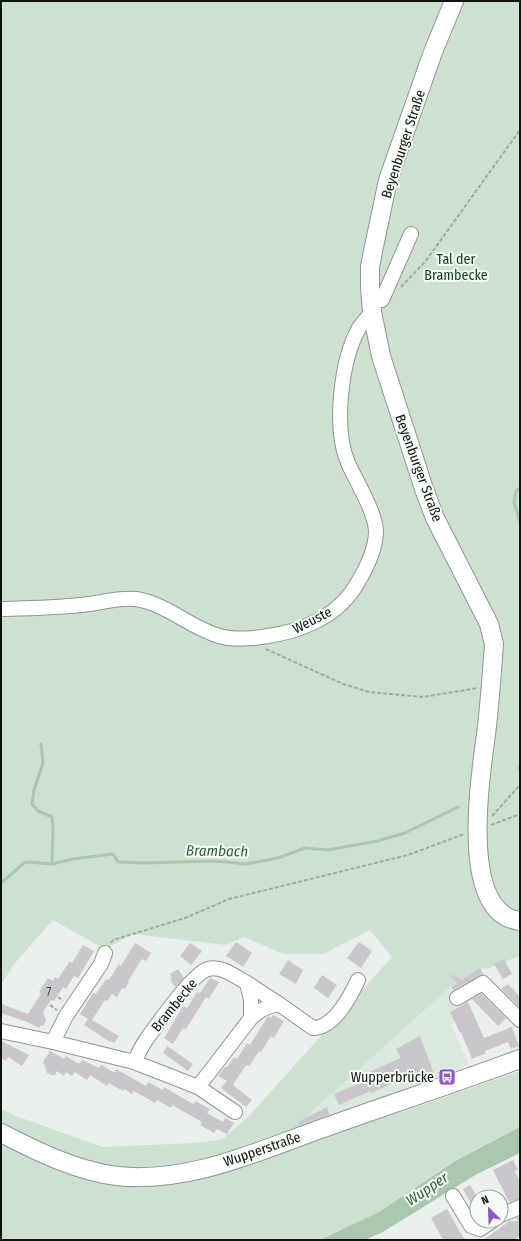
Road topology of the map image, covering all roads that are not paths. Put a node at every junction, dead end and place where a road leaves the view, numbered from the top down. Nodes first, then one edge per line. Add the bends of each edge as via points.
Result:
1 (454, 1) edge
2 (411, 234) dead end
3 (377, 306) junction
4 (1, 609) edge
5 (520, 921) edge
6 (105, 953) road end
7 (358, 980) dead end
8 (247, 983) junction
9 (457, 998) dead end
10 (279, 1004) junction
11 (251, 1018) junction
12 (520, 1020) edge
13 (1, 1031) edge
14 (53, 1042) junction
15 (520, 1059) edge
16 (134, 1062) junction
17 (198, 1087) junction
18 (235, 1112) dead end
19 (1, 1133) edge
20 (453, 1196) dead end
21 (520, 1207) edge
22 (509, 1212) edge
23 (469, 1223) edge

1 - 3 main road, Beyenburger Straße via 388,180 370,266
2 - 3 street, Weuste
3 - 4 street, Weuste via 359,328 348,356 341,388 340,422 343,449 375,525 375,537 370,558 358,581 336,609 315,622 291,631 270,636 232,639 207,631 156,604 135,599 58,607
3 - 5 main road, Beyenburger Straße via 381,356 426,496 489,624 494,644 480,772 477,831 482,877 487,894 499,912 510,919
6 - 14 street via 101,964 66,1016
7 - 10 street, Brambecke via 350,997 330,1022 319,1028 313,1028
8 - 10 street, Brambecke
8 - 11 street via 251,1000
8 - 16 street, Brambecke via 216,968 207,969 199,974 156,1026
9 - 12 street via 483,983
10 - 11 street via 260,1010
11 - 17 street
13 - 14 street
14 - 16 street
15 - 19 main road, Wupperstraße via 208,1168 188,1172 159,1176 115,1176 73,1165
16 - 17 street
17 - 18 street
20 - 23 street
21 - 22 street

